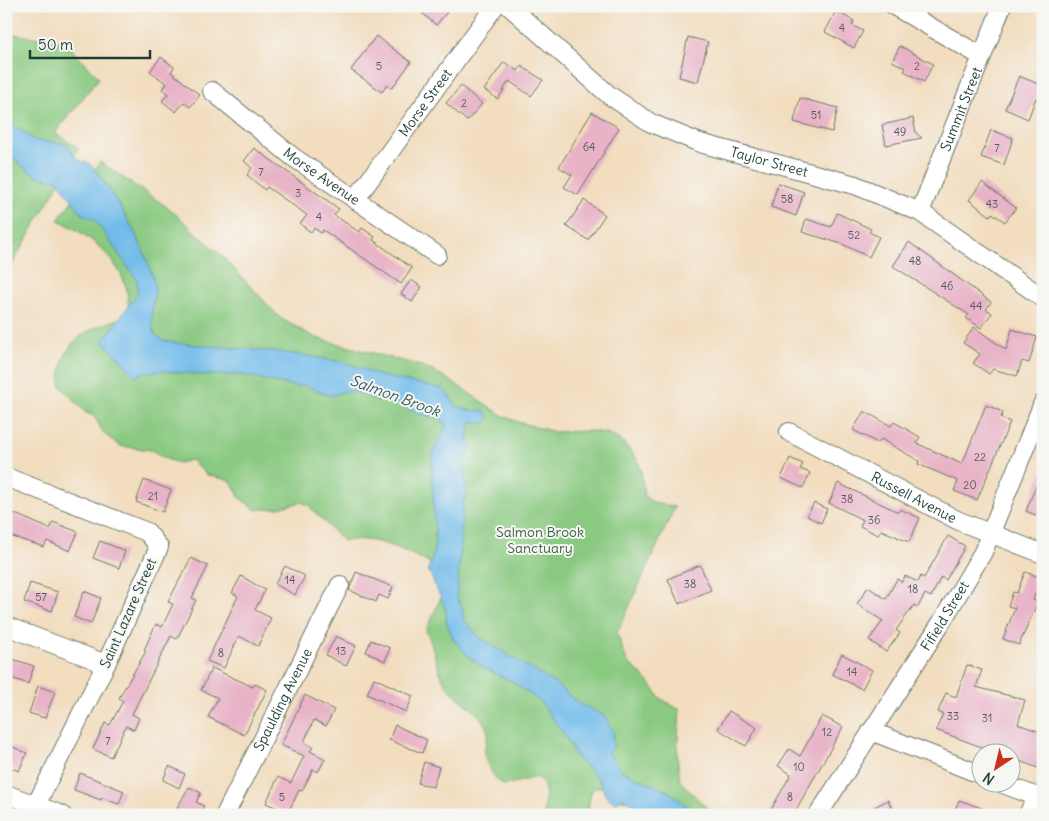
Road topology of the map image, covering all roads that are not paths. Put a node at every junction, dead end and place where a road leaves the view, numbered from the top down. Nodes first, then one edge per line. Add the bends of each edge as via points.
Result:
1 (495, 6) edge
2 (509, 6) edge
3 (894, 6) edge
4 (1002, 6) edge
5 (981, 56) junction
6 (212, 91) dead end
7 (355, 200) junction
8 (920, 212) junction
9 (437, 255) dead end
10 (1043, 298) edge
11 (1043, 403) edge
12 (790, 432) dead end
13 (6, 477) edge
14 (992, 534) junction
15 (1043, 554) edge
16 (340, 585) dead end
17 (6, 626) edge
18 (106, 664) junction
19 (871, 731) junction
20 (972, 771) edge
21 (1022, 791) edge
22 (6, 794) edge
23 (1039, 798) edge
24 (36, 805) junction
25 (62, 815) edge
26 (225, 815) edge
27 (818, 815) edge
28 (1028, 815) edge

1 - 7 street, Morse Street
2 - 8 street, Taylor Street via 609,95 651,122 700,143 854,186
3 - 5 street
4 - 5 street, Summit Street
5 - 8 street, Summit Street
6 - 7 street, Morse Avenue via 293,157
7 - 9 street, Morse Avenue
8 - 10 street, Taylor Street
11 - 14 street, Fifield Street
12 - 14 street, Russell Avenue via 959,521
13 - 18 street, Saint Lazare Street via 147,532 159,547
14 - 15 street, Russell Avenue
14 - 19 street, Fifield Street via 941,623
16 - 26 street, Spaulding Avenue
17 - 18 street
18 - 24 street, Saint Lazare Street
19 - 20 street
19 - 27 street, Fifield Street
21 - 23 street
22 - 24 street
23 - 28 street
24 - 25 street

